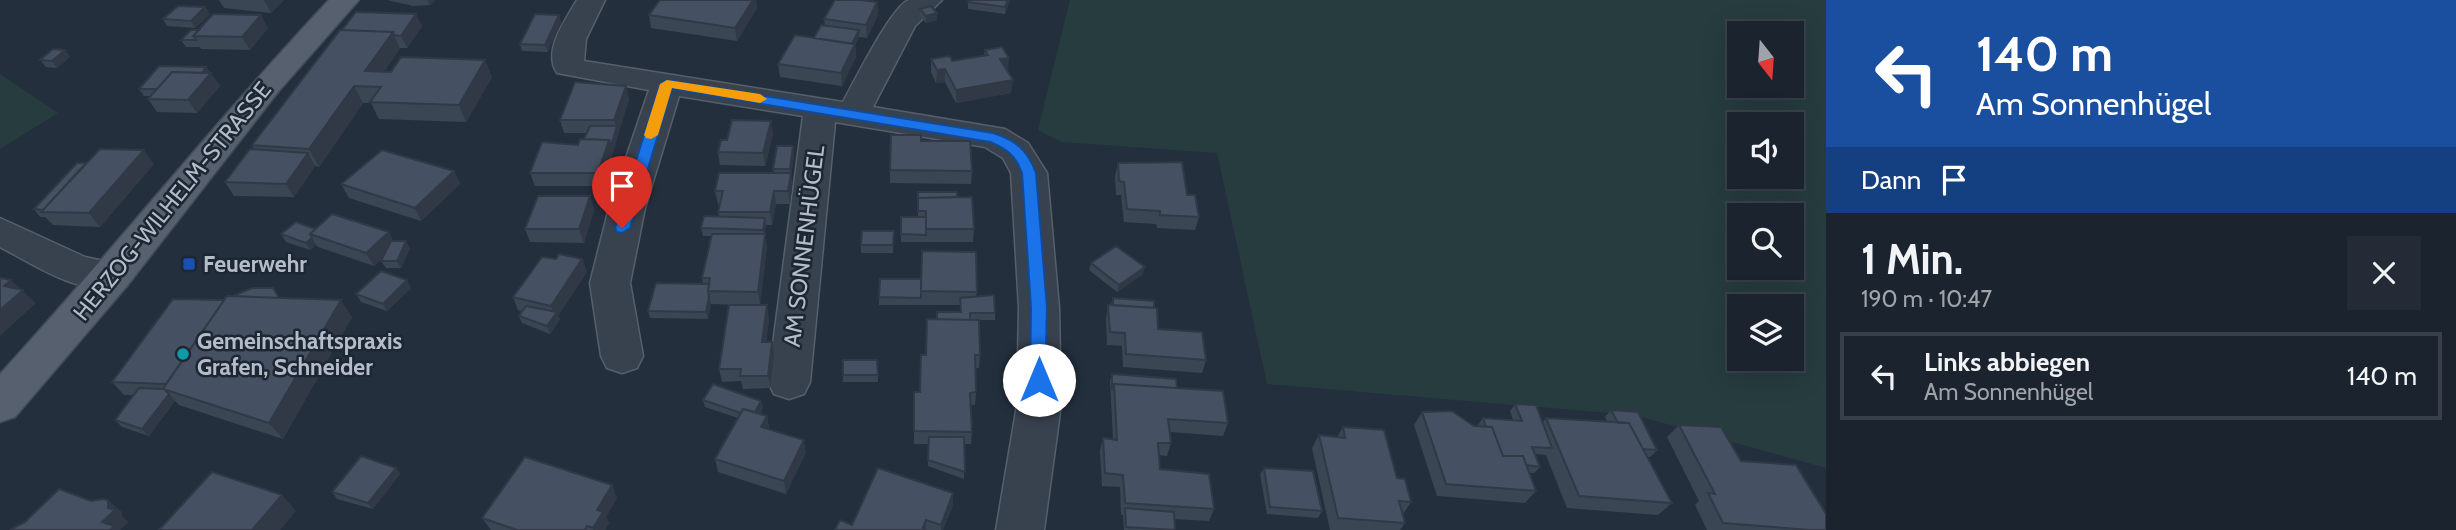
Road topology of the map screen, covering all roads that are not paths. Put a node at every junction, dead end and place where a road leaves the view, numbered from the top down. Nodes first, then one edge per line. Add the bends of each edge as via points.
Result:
1 (345, 0) edge
2 (591, 0) edge
3 (928, 0) edge
4 (667, 84) junction
5 (836, 112) junction
6 (0, 231) edge
7 (113, 276) junction
8 (622, 356) dead end
9 (789, 382) dead end
10 (0, 404) edge
11 (1020, 530) edge

1 - 7 main road, HERZOG-WILHELM-STRASSE via 267,85
2 - 4 street via 570,35 568,66 581,72
3 - 5 street, AM SONNENHÜGEL via 902,23
4 - 5 street
4 - 8 street via 627,208 610,283
5 - 9 street, AM SONNENHÜGEL
5 - 11 street via 993,138 1011,145 1024,159 1029,173 1039,308 1039,393
6 - 7 street via 77,270
7 - 10 main road, HERZOG-WILHELM-STRASSE

